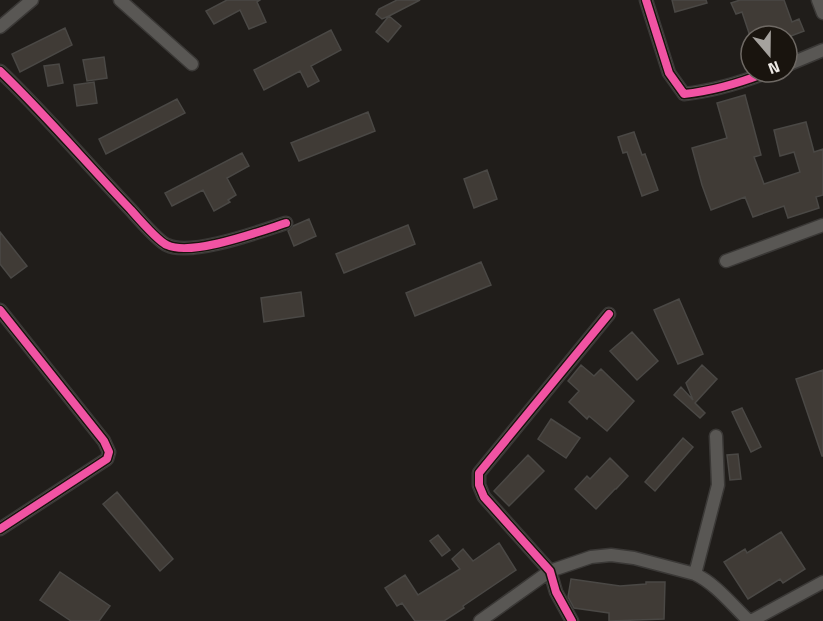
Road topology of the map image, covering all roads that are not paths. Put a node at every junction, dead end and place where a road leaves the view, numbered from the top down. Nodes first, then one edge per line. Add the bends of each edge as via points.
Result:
1 (32, 0) edge
2 (120, 0) edge
3 (646, 0) edge
4 (818, 0) edge
5 (823, 13) edge
6 (0, 27) edge
7 (823, 50) edge
8 (799, 59) edge
9 (192, 64) dead end
10 (0, 70) edge
11 (739, 84) edge
12 (286, 223) dead end
13 (823, 225) edge
14 (726, 261) dead end
15 (0, 310) edge
16 (609, 314) dead end
17 (716, 436) dead end
18 (0, 529) edge
19 (550, 571) junction
20 (695, 574) junction
21 (823, 582) edge
22 (480, 621) edge
23 (572, 621) edge
24 (750, 621) edge

1 - 6 street
2 - 9 street
3 - 11 street via 669,73 684,94
4 - 5 street
7 - 8 street
10 - 12 street via 166,245 180,248 224,243
13 - 14 street
15 - 18 street via 109,452 107,459
16 - 19 street via 479,472 483,497
17 - 20 street via 718,485
19 - 20 street via 591,557 611,555
19 - 22 street
19 - 23 street
20 - 24 street
21 - 24 street

